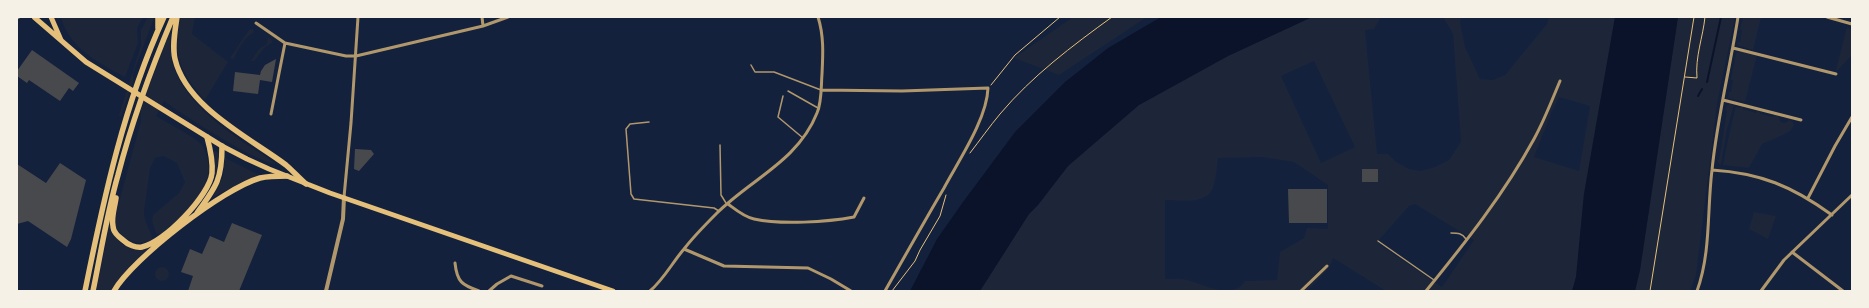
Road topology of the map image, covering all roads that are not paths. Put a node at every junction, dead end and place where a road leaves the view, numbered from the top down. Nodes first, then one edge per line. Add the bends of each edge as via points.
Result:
1 (34, 17) edge
2 (51, 17) edge
3 (158, 17) edge
4 (164, 17) edge
5 (173, 17) edge
6 (177, 17) edge
7 (358, 17) edge
8 (482, 17) edge
9 (508, 17) edge
10 (818, 17) edge
11 (1738, 17) edge
12 (1827, 17) edge
13 (256, 23) dead end
14 (1852, 24) edge
15 (483, 26) junction
16 (158, 30) junction
17 (61, 41) junction
18 (285, 43) junction
19 (1733, 48) junction
20 (356, 56) junction
21 (751, 65) dead end
22 (1836, 74) dead end
23 (1560, 81) dead end
24 (821, 90) junction
25 (788, 91) dead end
26 (783, 96) dead end
27 (1724, 100) junction
28 (818, 108) junction
29 (270, 114) dead end
30 (1852, 117) edge
31 (1801, 120) dead end
32 (650, 122) dead end
33 (207, 137) junction
34 (803, 138) junction
35 (720, 145) dead end
36 (222, 146) junction
37 (1712, 170) junction
38 (117, 176) junction
39 (287, 176) junction
40 (306, 184) junction
41 (1852, 195) edge
42 (344, 198) junction
43 (864, 198) dead end
44 (1808, 198) junction
45 (728, 204) junction
46 (719, 211) junction
47 (1832, 214) junction
48 (194, 216) junction
49 (1451, 233) dead end
50 (1378, 241) dead end
51 (1467, 241) junction
52 (684, 249) junction
53 (1792, 252) junction
54 (455, 263) dead end
55 (1327, 266) dead end
56 (1434, 281) junction
57 (542, 286) dead end
58 (85, 291) edge
59 (93, 291) edge
60 (114, 291) edge
61 (326, 291) edge
62 (479, 291) edge
63 (489, 291) edge
64 (613, 291) edge
65 (650, 291) edge
66 (851, 291) edge
67 (885, 291) edge
68 (1301, 291) edge
69 (1426, 291) edge
70 (1697, 291) edge
71 (1761, 291) edge
72 (1843, 291) edge

1 - 17 main road
2 - 17 main road
3 - 16 highway
4 - 16 highway
5 - 38 highway via 137,107
6 - 40 highway via 175,59 191,89 210,110 286,165
7 - 20 street
8 - 15 street
9 - 15 street
10 - 24 street via 823,33
11 - 19 street
12 - 14 street
13 - 18 street
15 - 20 street
16 - 58 highway via 137,82 119,141 103,201
17 - 33 main road via 86,62
18 - 20 street
18 - 29 street
19 - 22 street
19 - 27 street
20 - 42 street
21 - 24 lane via 755,72 774,72
23 - 51 street via 1524,156
24 - 28 street
24 - 67 street via 988,88 988,101 983,114 956,167
25 - 28 lane
26 - 34 lane via 778,117
27 - 31 street
27 - 37 street
28 - 34 street
30 - 44 street
32 - 46 lane via 630,124 626,129 631,194 634,199 714,208
33 - 36 main road
33 - 38 highway via 212,158 212,174 205,192 192,209 151,244 135,247 116,235 113,226
34 - 45 street via 773,170
35 - 45 lane via 721,195
36 - 39 main road via 269,170
36 - 48 highway via 218,182
37 - 44 street via 1751,174 1793,189
37 - 70 street via 1706,248 1702,277
38 - 59 highway
39 - 40 main road
39 - 48 highway via 260,178 244,184
40 - 42 main road
41 - 47 street
42 - 61 street via 343,219
42 - 64 main road
43 - 45 street via 854,217 838,220 787,222 754,219 744,216
44 - 47 street
45 - 46 street
46 - 52 street
47 - 53 street
48 - 60 highway via 131,269
49 - 51 lane via 1464,235
50 - 56 lane
51 - 56 street
52 - 65 street
52 - 66 street via 724,266 808,268
53 - 71 street
53 - 72 street
54 - 62 street via 460,282
55 - 68 street
56 - 69 street
57 - 63 street via 511,276

